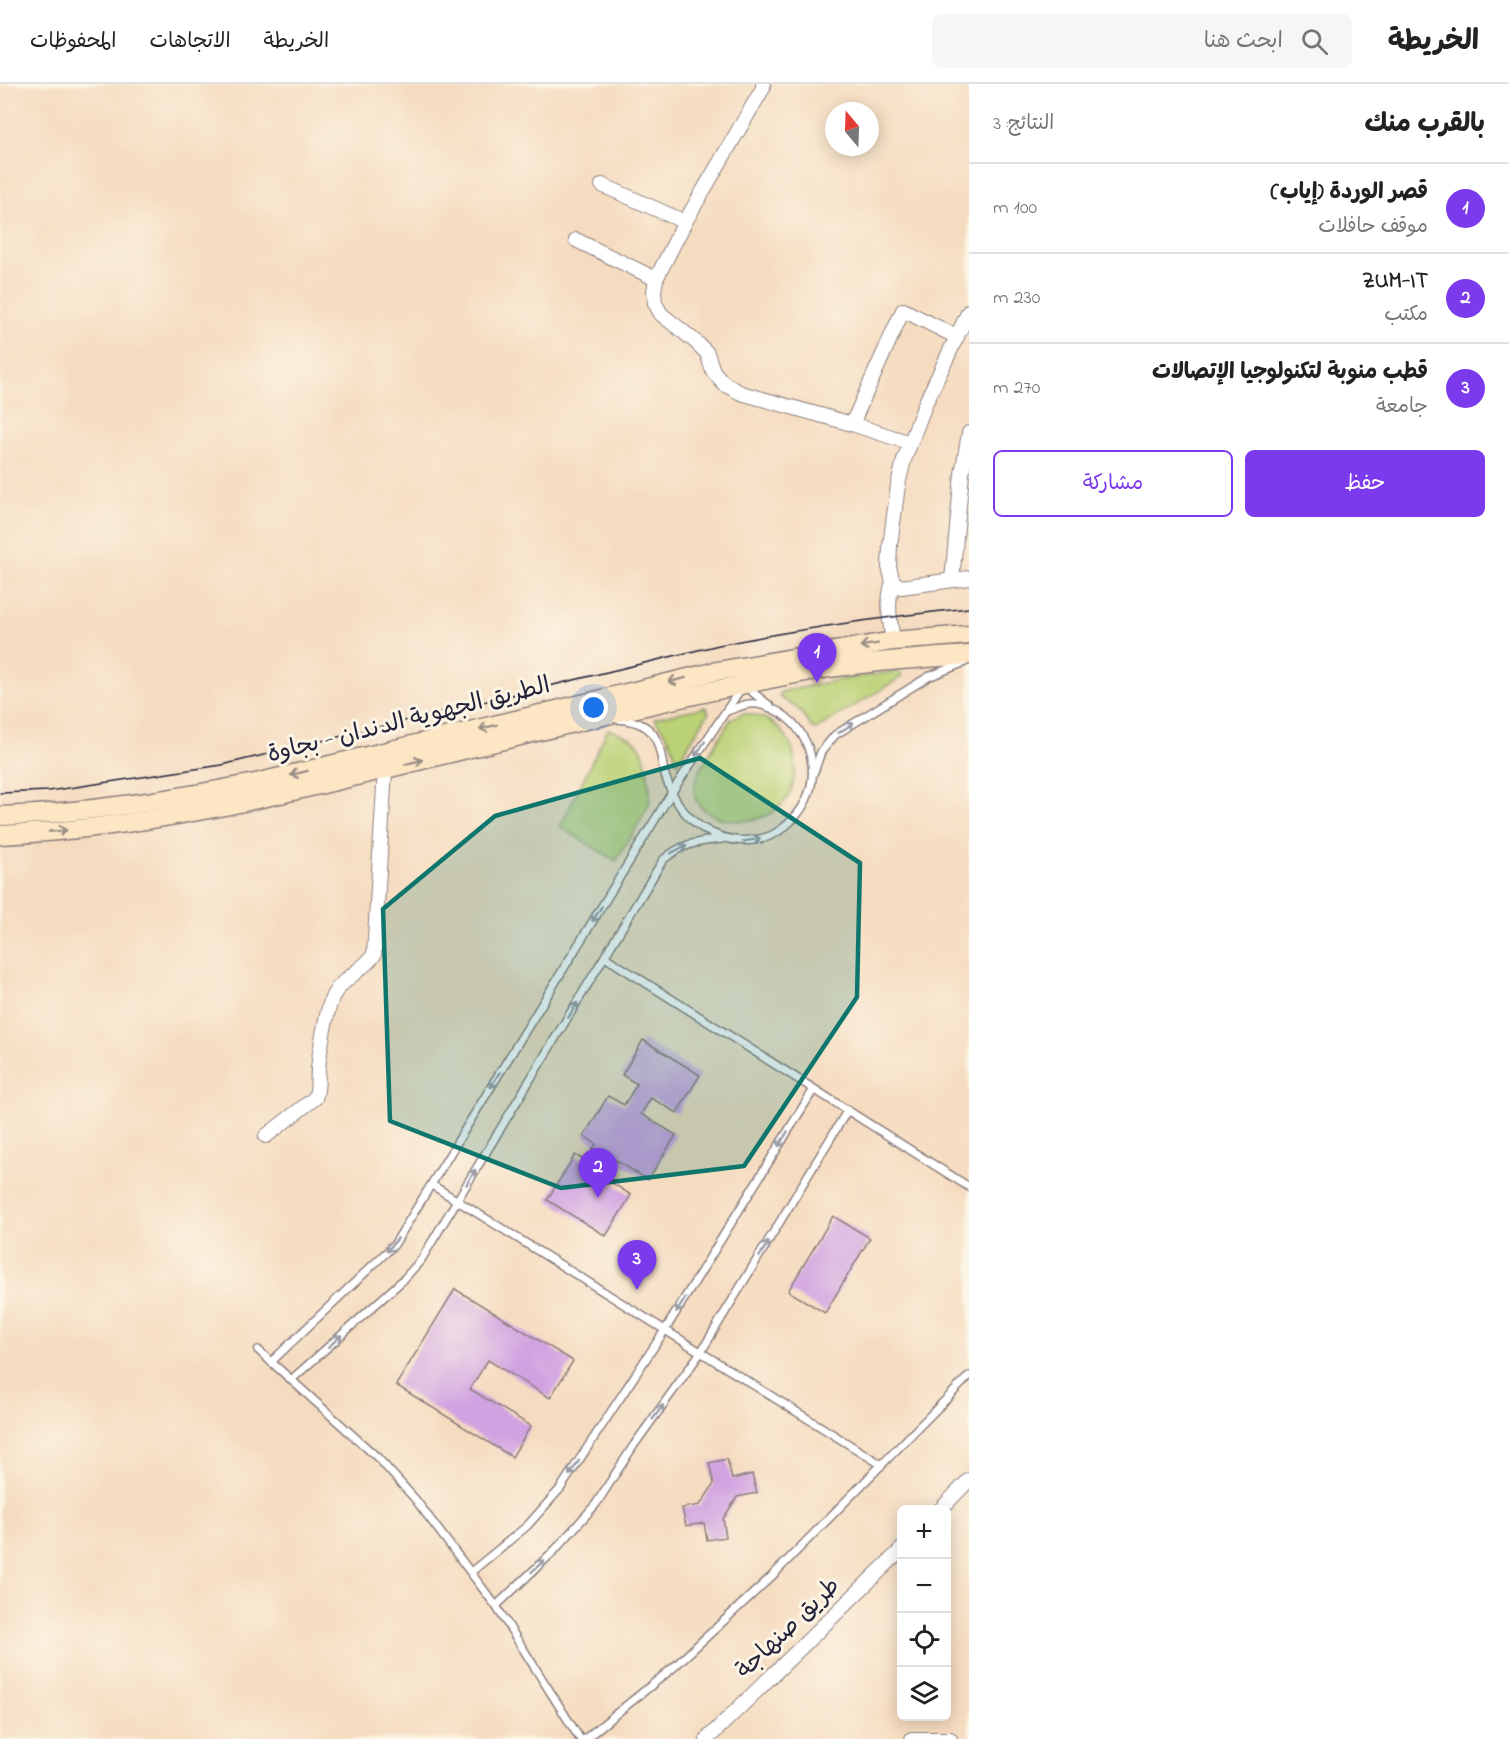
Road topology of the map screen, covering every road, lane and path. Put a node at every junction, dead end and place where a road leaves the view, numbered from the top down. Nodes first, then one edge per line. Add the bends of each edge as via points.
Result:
1 (763, 84) edge
2 (602, 185) dead end
3 (685, 222) junction
4 (576, 240) dead end
5 (656, 279) junction
6 (969, 311) edge
7 (957, 337) junction
8 (852, 424) junction
9 (969, 433) edge
10 (910, 443) junction
11 (969, 578) edge
12 (952, 580) junction
13 (893, 582) junction
14 (969, 635) edge
15 (893, 641) junction
16 (969, 655) edge
17 (779, 659) junction
18 (969, 660) edge
19 (894, 661) junction
20 (717, 671) junction
21 (743, 684) junction
22 (770, 706) junction
23 (726, 711) junction
24 (600, 716) junction
25 (385, 769) junction
26 (813, 774) junction
27 (672, 792) junction
28 (0, 816) edge
29 (0, 835) edge
30 (722, 839) junction
31 (605, 957) junction
32 (814, 1089) junction
33 (847, 1111) junction
34 (266, 1136) dead end
35 (432, 1185) junction
36 (969, 1187) edge
37 (457, 1201) junction
38 (665, 1330) junction
39 (258, 1350) dead end
40 (701, 1352) junction
41 (271, 1362) junction
42 (969, 1376) edge
43 (291, 1380) junction
44 (882, 1465) junction
45 (969, 1480) edge
46 (944, 1505) edge
47 (897, 1554) edge
48 (471, 1572) junction
49 (496, 1606) junction
50 (580, 1739) edge
51 (585, 1739) edge
52 (707, 1739) edge
53 (912, 1739) edge
54 (950, 1739) edge

1 - 3 street
2 - 3 street
3 - 5 street
4 - 5 street
5 - 8 street via 655,303 661,314 707,353 713,371 724,384 741,393
6 - 7 street
7 - 8 street via 903,310
7 - 10 street
8 - 10 street
9 - 12 street
10 - 13 street via 898,485 890,546
11 - 12 street
12 - 13 street via 901,587
13 - 15 street via 889,592
14 - 15 main road, الطريق الجهوية الدندان - بجاوة
15 -> 17 main road, الطريق الجهوية الدندان - بجاوة
15 - 19 main road
16 - 19 main road, الطريق الجهوية الدندان - بجاوة
17 - 20 main road, الطريق الجهوية الدندان - بجاوة
17 - 21 lane via 756,671
26 -> 18 lane via 821,752 835,735 928,677
19 - 21 main road, الطريق الجهوية الدندان - بجاوة
20 - 21 lane via 733,675
20 -> 28 main road, الطريق الجهوية الدندان - بجاوة via 249,785 183,798
21 - 22 lane
21 - 23 lane
21 - 24 main road, الطريق الجهوية الدندان - بجاوة
22 - 23 lane via 749,704
22 - 26 lane via 802,733 811,753
23 -> 27 lane
25 -> 24 main road, الطريق الجهوية الدندان - بجاوة
24 - 27 lane via 646,726 659,745
29 -> 25 main road, الطريق الجهوية الدندان - بجاوة via 105,827 186,815
25 - 34 street via 374,956 338,988 330,1001 315,1098
30 -> 26 lane via 743,842 783,829 799,814 809,795
27 - 30 lane via 687,815 703,830
27 -> 35 lane
31 -> 30 lane via 663,860 692,843
31 - 32 lane
37 -> 31 lane
32 - 33 lane
32 -> 38 lane
33 - 36 lane
40 -> 33 lane
35 - 37 lane
35 -> 41 lane via 393,1245
37 - 38 lane
43 -> 37 lane via 403,1280 421,1260
38 - 40 lane
38 -> 48 lane via 560,1489 527,1526
39 - 41 lane
40 - 44 lane
49 -> 40 lane via 596,1504
41 - 43 lane
42 - 44 lane
43 - 48 lane via 378,1458
44 - 51 lane via 674,1667
45 - 46 street
47 - 52 street, طريق صنهاجة
48 - 49 lane
49 - 50 lane
53 - 54 street

